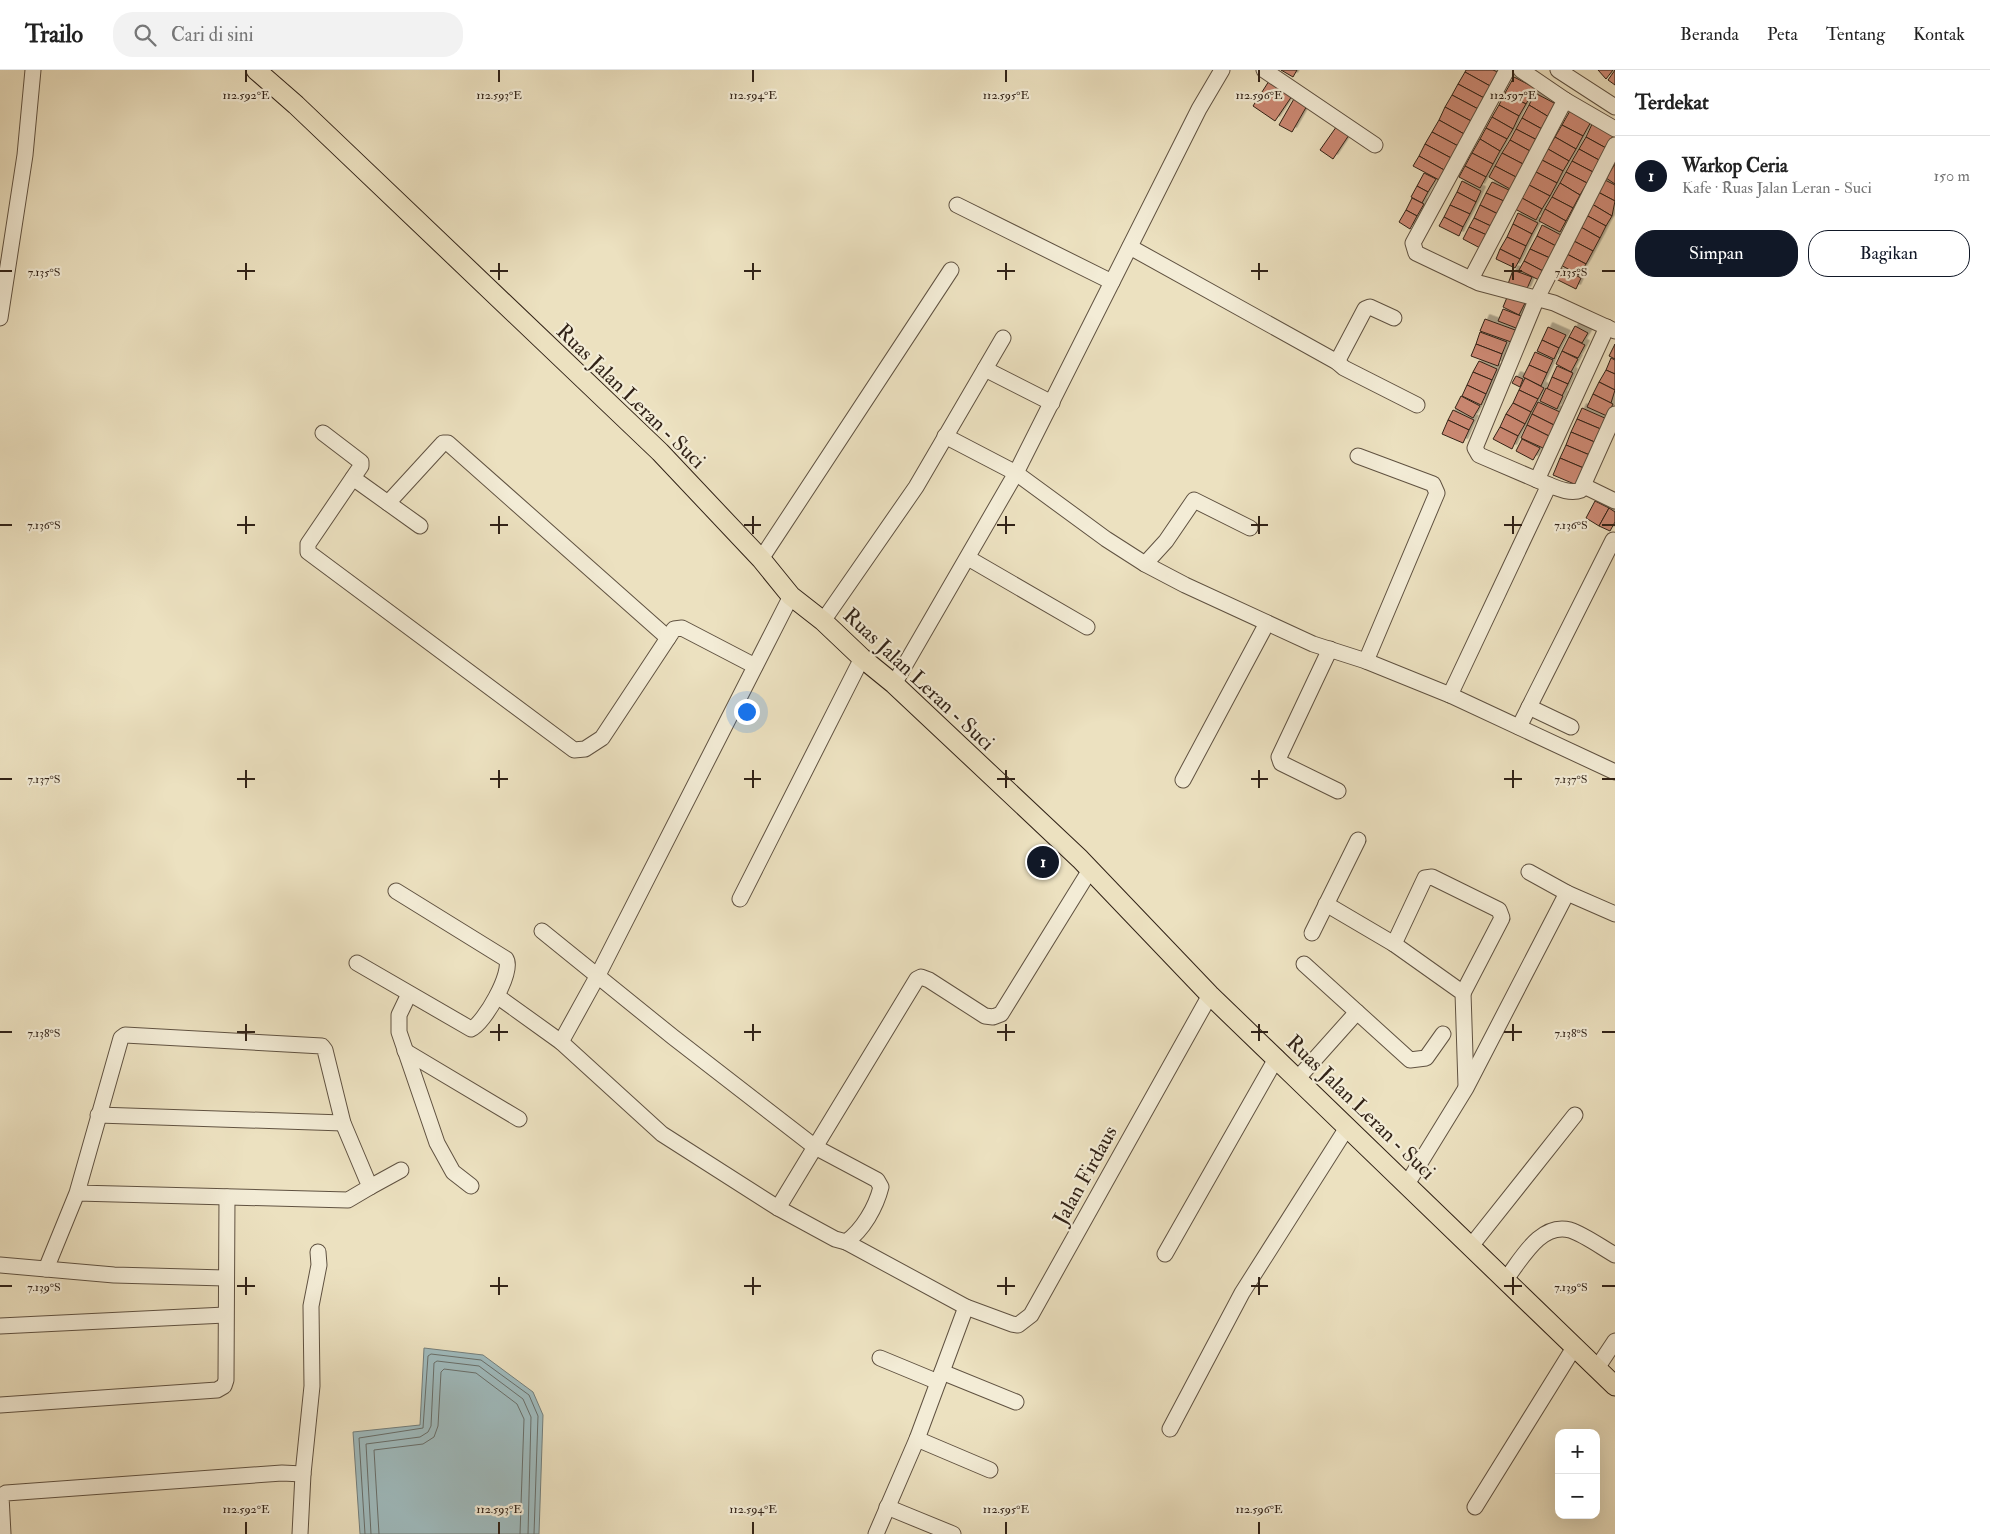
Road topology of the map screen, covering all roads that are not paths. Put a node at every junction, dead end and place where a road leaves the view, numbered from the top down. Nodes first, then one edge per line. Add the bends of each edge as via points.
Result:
1 (33, 70) edge
2 (256, 70) edge
3 (1222, 70) edge
4 (1264, 70) edge
5 (1507, 70) edge
6 (1521, 70) edge
7 (1558, 70) edge
8 (1565, 100) junction
9 (1615, 107) edge
10 (1615, 129) edge
11 (1376, 144) dead end
12 (1615, 145) edge
13 (957, 206) dead end
14 (1130, 247) junction
15 (950, 270) dead end
16 (1471, 279) junction
17 (1112, 282) junction
18 (1537, 298) junction
19 (0, 318) edge
20 (1394, 318) dead end
21 (1611, 329) edge
22 (1003, 338) dead end
23 (1337, 362) junction
24 (985, 369) junction
25 (1052, 403) junction
26 (1417, 405) dead end
27 (1614, 418) edge
28 (323, 433) dead end
29 (945, 436) junction
30 (1358, 456) dead end
31 (1016, 473) junction
32 (353, 478) junction
33 (1543, 482) junction
34 (1584, 486) junction
35 (1615, 501) edge
36 (388, 503) junction
37 (420, 526) dead end
38 (1250, 528) dead end
39 (1613, 540) dead end
40 (968, 558) junction
41 (761, 559) junction
42 (1145, 564) junction
43 (791, 596) junction
44 (823, 621) junction
45 (1267, 623) junction
46 (1087, 627) dead end
47 (668, 638) junction
48 (1330, 649) junction
49 (862, 658) junction
50 (1366, 661) junction
51 (755, 666) junction
52 (894, 684) junction
53 (1450, 695) junction
54 (1529, 707) junction
55 (1519, 727) junction
56 (1571, 727) dead end
57 (1615, 771) edge
58 (1183, 780) dead end
59 (1338, 791) dead end
60 (1358, 840) dead end
61 (1090, 870) junction
62 (1529, 872) dead end
63 (396, 891) dead end
64 (1567, 893) junction
65 (740, 899) dead end
66 (1326, 904) junction
67 (1615, 914) edge
68 (542, 931) dead end
69 (1312, 932) dead end
70 (1394, 944) junction
71 (357, 963) dead end
72 (1304, 964) dead end
73 (598, 975) junction
74 (1463, 993) junction
75 (409, 994) junction
76 (1210, 995) junction
77 (497, 996) junction
78 (1357, 1012) junction
79 (1443, 1034) dead end
80 (1465, 1039) junction
81 (561, 1042) junction
82 (1486, 1050) junction
83 (405, 1051) junction
84 (1277, 1057) junction
85 (1298, 1078) junction
86 (1466, 1088) junction
87 (98, 1115) junction
88 (1575, 1115) dead end
89 (519, 1119) dead end
90 (343, 1122) junction
91 (1348, 1126) junction
92 (815, 1147) junction
93 (401, 1170) dead end
94 (1407, 1184) junction
95 (471, 1186) dead end
96 (370, 1187) junction
97 (77, 1193) junction
98 (227, 1197) junction
99 (778, 1208) junction
100 (846, 1242) junction
101 (1471, 1246) junction
102 (318, 1252) dead end
103 (1165, 1254) dead end
104 (1615, 1255) edge
105 (0, 1265) edge
106 (46, 1269) junction
107 (224, 1278) junction
108 (1506, 1279) junction
109 (966, 1308) junction
110 (225, 1315) junction
111 (0, 1326) edge
112 (1615, 1340) edge
113 (1575, 1346) junction
114 (880, 1358) dead end
115 (1597, 1368) junction
116 (940, 1377) junction
117 (1615, 1386) edge
118 (1016, 1402) dead end
119 (0, 1405) edge
120 (1170, 1429) dead end
121 (917, 1439) junction
122 (990, 1470) dead end
123 (303, 1474) junction
124 (887, 1507) junction
125 (1475, 1507) dead end
126 (3, 1534) edge
127 (300, 1534) edge
128 (876, 1534) edge
129 (953, 1534) edge

1 - 19 street via 25,156
2 - 41 main road, Ruas Jalan Leran - Suci via 660,452
3 - 14 street
4 - 11 street
5 - 16 street via 1414,244 1416,253
6 - 8 street
7 - 9 street
8 - 10 street
8 - 16 street
12 - 18 street
13 - 17 street
14 - 17 street
14 - 23 street
15 - 41 street
16 - 18 street
17 - 25 street
18 - 21 street
18 - 33 street via 1475,450 1479,455
20 - 23 street via 1370,307 1365,309
21 - 33 street
22 - 24 street
23 - 26 street
24 - 25 street
24 - 29 street
25 - 31 street
27 - 34 street
28 - 32 street via 361,462 360,470
29 - 31 street
29 - 44 street via 916,487
30 - 50 street via 1433,484 1437,493
31 - 40 street
31 - 42 street
32 - 36 street
32 - 47 street via 308,544 308,552 574,750 585,749 602,738
33 - 34 street via 1577,492
33 - 53 street
34 - 35 street
36 - 37 street
36 - 47 street via 443,443 448,443
38 - 42 street via 1194,500 1166,541
39 - 54 street
40 - 46 street
40 - 52 street
41 - 43 main road, Ruas Jalan Leran - Suci
42 - 45 street
43 - 44 main road, Ruas Jalan Leran - Suci
43 - 51 street
44 - 49 main road, Ruas Jalan Leran - Suci
45 - 48 street
45 - 58 street
47 - 51 street via 674,629 682,628
48 - 50 street
48 - 59 street via 1279,758 1281,762
49 - 52 main road, Ruas Jalan Leran - Suci
49 - 65 street
50 - 53 street
51 - 73 street
52 - 61 main road, Ruas Jalan Leran - Suci
53 - 55 street
54 - 55 street
54 - 56 street
55 - 57 street
60 - 66 street
61 - 76 main road, Ruas Jalan Leran - Suci
61 - 92 street via 1001,1014 985,1016 929,980 917,979
62 - 64 street
63 - 77 street via 506,959 508,966
64 - 67 street
64 - 82 street
66 - 69 street
66 - 70 street
68 - 73 street
70 - 74 street
70 - 74 street via 1425,878 1432,878 1499,910 1502,918
71 - 75 street
72 - 78 street
73 - 81 street
73 - 92 street
74 - 80 street
75 - 77 street via 471,1029 477,1027
75 - 83 street via 399,1016 399,1032
76 - 84 main road, Ruas Jalan Leran - Suci
76 - 109 street, Jalan Firdaus via 1031,1315 1018,1325
77 - 81 street
78 - 79 street via 1410,1060 1426,1058
78 - 85 street
80 - 82 street
80 - 86 street
81 - 99 street via 662,1134
82 - 86 street
83 - 89 street
83 - 95 street via 437,1143 453,1172
84 - 85 main road, Ruas Jalan Leran - Suci
84 - 103 street
85 - 91 main road, Ruas Jalan Leran - Suci
86 - 94 street
87 - 90 street
87 - 90 street via 121,1038 130,1034 322,1046
87 - 97 street
88 - 101 street
90 - 96 street
91 - 94 main road, Ruas Jalan Leran - Suci
91 - 120 street via 1242,1293
92 - 99 street
92 - 100 street via 877,1180 881,1187 856,1235
93 - 96 street
94 - 101 main road, Ruas Jalan Leran - Suci
96 - 98 street via 348,1200
97 - 98 street
97 - 106 street
98 - 107 street
99 - 100 street
100 - 109 street
101 - 108 main road, Ruas Jalan Leran - Suci
102 - 123 street via 312,1306 312,1386
104 - 108 street via 1571,1230 1554,1230 1538,1238
105 - 106 street
106 - 107 street via 114,1275
107 - 110 street
108 - 113 main road, Ruas Jalan Leran - Suci
109 - 116 street
110 - 111 street
110 - 119 street via 226,1380 218,1390
112 - 115 street
113 - 115 main road, Ruas Jalan Leran - Suci
113 - 125 street
114 - 116 street
115 - 117 main road, Ruas Jalan Leran - Suci
116 - 118 street
116 - 121 street
121 - 122 street
121 - 124 street
123 - 126 street via 6,1493 0,1496
123 - 127 street
124 - 128 street
124 - 129 street

